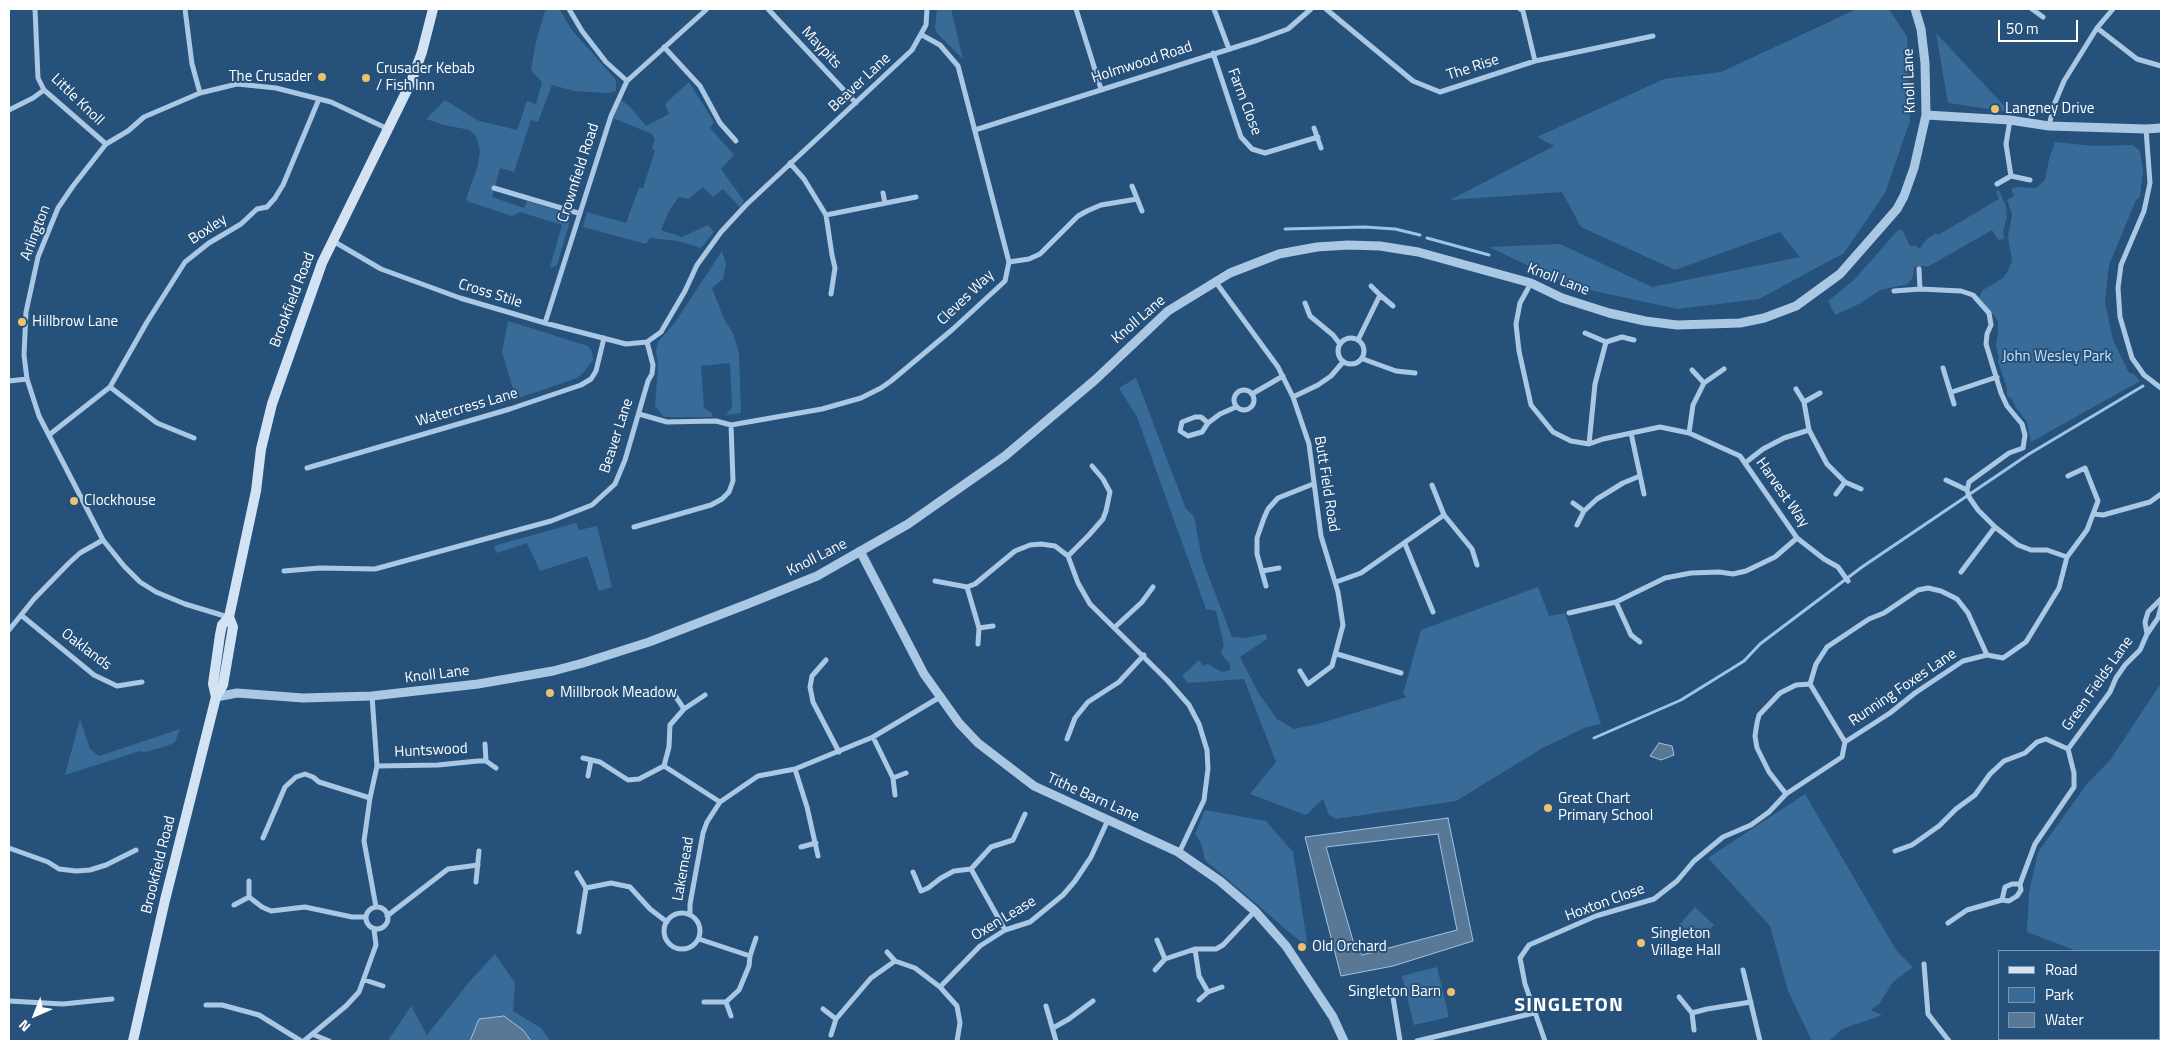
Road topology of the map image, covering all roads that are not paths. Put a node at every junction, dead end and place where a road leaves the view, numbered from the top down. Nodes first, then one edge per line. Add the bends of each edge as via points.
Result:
1 (35, 9) edge
2 (185, 9) edge
3 (433, 9) edge
4 (569, 9) edge
5 (707, 9) edge
6 (768, 9) edge
7 (927, 9) edge
8 (1076, 9) edge
9 (1214, 9) edge
10 (1311, 9) edge
11 (1326, 9) edge
12 (1520, 9) edge
13 (1915, 9) edge
14 (2032, 9) edge
15 (2113, 9) edge
16 (2043, 17) dead end
17 (2098, 28) junction
18 (922, 35) junction
19 (1653, 36) dead end
20 (664, 47) junction
21 (1228, 49) junction
22 (1213, 53) junction
23 (1535, 60) junction
24 (2161, 66) edge
25 (627, 81) junction
26 (44, 90) junction
27 (1101, 90) junction
28 (200, 93) junction
29 (319, 99) junction
30 (856, 103) junction
31 (9, 110) edge
32 (1926, 114) junction
33 (2010, 120) junction
34 (2049, 126) junction
35 (1314, 128) dead end
36 (2161, 128) edge
37 (389, 129) junction
38 (2146, 129) junction
39 (975, 130) junction
40 (1318, 136) junction
41 (736, 141) dead end
42 (106, 144) junction
43 (1321, 148) dead end
44 (790, 163) junction
45 (2011, 176) junction
46 (2030, 180) dead end
47 (1997, 184) dead end
48 (1132, 186) dead end
49 (494, 188) dead end
50 (883, 193) dead end
51 (916, 197) dead end
52 (1137, 198) junction
53 (885, 203) junction
54 (1142, 211) dead end
55 (578, 213) junction
56 (826, 215) junction
57 (333, 242) junction
58 (1009, 262) junction
59 (1919, 269) dead end
60 (1214, 281) junction
61 (1532, 283) junction
62 (1371, 286) dead end
63 (1920, 289) junction
64 (1894, 292) dead end
65 (831, 294) dead end
66 (1380, 295) junction
67 (1305, 303) dead end
68 (1394, 306) dead end
69 (545, 323) junction
70 (1585, 333) dead end
71 (604, 338) junction
72 (1358, 340) junction
73 (1634, 340) dead end
74 (647, 342) junction
75 (1606, 342) junction
76 (1340, 344) junction
77 (1363, 358) junction
78 (1343, 362) junction
79 (1943, 368) dead end
80 (1724, 369) dead end
81 (1692, 370) dead end
82 (1415, 373) dead end
83 (1282, 376) junction
84 (1997, 377) junction
85 (27, 379) junction
86 (9, 381) edge
87 (1704, 383) junction
88 (110, 387) junction
89 (2161, 388) edge
90 (1796, 389) dead end
91 (1952, 392) junction
92 (1820, 393) dead end
93 (1252, 394) junction
94 (1293, 397) junction
95 (1804, 402) junction
96 (1954, 404) dead end
97 (1236, 406) junction
98 (639, 414) junction
99 (1208, 423) junction
100 (731, 425) junction
101 (1809, 430) junction
102 (1631, 433) junction
103 (1689, 433) junction
104 (49, 435) junction
105 (194, 438) dead end
106 (1589, 444) junction
107 (1745, 462) junction
108 (1092, 466) dead end
109 (307, 468) dead end
110 (1640, 476) junction
111 (2068, 476) dead end
112 (1946, 480) dead end
113 (1846, 482) junction
114 (1313, 484) junction
115 (1432, 485) dead end
116 (1861, 489) dead end
117 (1967, 490) junction
118 (1644, 494) dead end
119 (1836, 494) dead end
120 (2161, 494) edge
121 (1573, 502) dead end
122 (1584, 511) junction
123 (2094, 514) junction
124 (1444, 515) junction
125 (1577, 525) dead end
126 (634, 527) dead end
127 (1995, 527) junction
128 (1797, 538) junction
129 (103, 540) junction
130 (1405, 544) junction
131 (860, 551) junction
132 (1068, 556) junction
133 (2066, 557) junction
134 (1477, 565) dead end
135 (1278, 568) dead end
136 (284, 571) dead end
137 (1262, 571) junction
138 (1961, 572) dead end
139 (936, 581) dead end
140 (1848, 581) dead end
141 (1336, 582) junction
142 (1266, 586) dead end
143 (967, 587) junction
144 (1153, 587) dead end
145 (2161, 599) edge
146 (1616, 602) junction
147 (2161, 606) edge
148 (1433, 612) dead end
149 (1569, 613) dead end
150 (21, 615) junction
151 (229, 617) junction
152 (993, 626) dead end
153 (1115, 627) junction
154 (978, 628) junction
155 (9, 630) edge
156 (2147, 634) junction
157 (1640, 642) dead end
158 (978, 644) dead end
159 (1337, 654) junction
160 (1144, 655) junction
161 (1987, 655) junction
162 (826, 660) dead end
163 (1300, 671) dead end
164 (1401, 674) dead end
165 (142, 682) dead end
166 (1810, 684) junction
167 (672, 691) dead end
168 (705, 695) dead end
169 (372, 696) junction
170 (216, 697) junction
171 (940, 697) junction
172 (684, 710) junction
173 (873, 737) junction
174 (1067, 739) dead end
175 (1845, 742) junction
176 (485, 744) dead end
177 (2068, 750) junction
178 (839, 752) junction
179 (583, 758) dead end
180 (591, 760) junction
181 (486, 761) junction
182 (377, 766) junction
183 (664, 766) junction
184 (496, 768) dead end
185 (795, 768) junction
186 (906, 773) dead end
187 (588, 776) dead end
188 (893, 778) junction
189 (1786, 794) junction
190 (895, 795) dead end
191 (370, 798) junction
192 (720, 802) junction
193 (1025, 814) dead end
194 (1108, 820) junction
195 (263, 838) dead end
196 (816, 843) junction
197 (801, 847) dead end
198 (9, 848) edge
199 (136, 850) dead end
200 (479, 851) dead end
201 (1895, 851) dead end
202 (1179, 853) junction
203 (818, 856) dead end
204 (478, 865) junction
205 (971, 868) junction
206 (913, 872) dead end
207 (577, 873) dead end
208 (249, 881) dead end
209 (476, 882) dead end
210 (2020, 884) junction
211 (586, 888) junction
212 (249, 897) junction
213 (2002, 900) junction
214 (234, 905) dead end
215 (376, 907) junction
216 (1255, 911) junction
217 (690, 915) junction
218 (387, 916) junction
219 (366, 917) junction
220 (667, 922) junction
221 (1948, 923) dead end
222 (374, 929) junction
223 (1005, 930) junction
224 (579, 932) dead end
225 (756, 938) dead end
226 (699, 939) junction
227 (1157, 940) dead end
228 (1194, 949) junction
229 (887, 952) dead end
230 (750, 956) junction
231 (1165, 959) junction
232 (895, 960) junction
233 (1924, 964) dead end
234 (1155, 970) dead end
235 (1743, 970) dead end
236 (365, 980) junction
237 (383, 986) dead end
238 (940, 987) junction
239 (1222, 987) dead end
240 (1392, 991) dead end
241 (1208, 992) junction
242 (1679, 997) dead end
243 (112, 999) dead end
244 (1198, 1000) dead end
245 (9, 1001) edge
246 (1093, 1001) dead end
247 (704, 1002) dead end
248 (726, 1002) junction
249 (1751, 1002) junction
250 (206, 1005) dead end
251 (1046, 1006) dead end
252 (823, 1008) dead end
253 (1534, 1013) junction
254 (1692, 1013) junction
255 (731, 1016) dead end
256 (836, 1020) junction
257 (1052, 1028) junction
258 (1694, 1030) dead end
259 (312, 1034) junction
260 (831, 1035) dead end
261 (133, 1041) edge
262 (302, 1041) edge
263 (329, 1041) edge
264 (957, 1041) edge
265 (1056, 1041) edge
266 (1344, 1041) edge
267 (1400, 1041) edge
268 (1417, 1041) edge
269 (1545, 1041) edge
270 (1760, 1041) edge
271 (1949, 1041) edge

1 - 26 street, Little Knoll via 38,78
2 - 28 street via 192,64
3 - 37 main road, Brookfield Road via 422,52
4 - 25 street via 606,62
5 - 20 street, Crownfield Road
6 - 30 street, Maypits
7 - 18 street, Beaver Lane
8 - 27 street
9 - 21 street
10 - 21 street, Holmwood Road via 1288,29
11 - 23 street, The Rise via 1413,81 1440,92
12 - 23 street
13 - 32 street, Knoll Lane via 1925,63
14 - 16 street
15 - 17 street
17 - 24 street via 2137,59
17 - 34 street via 2064,80
18 - 30 street, Beaver Lane via 912,50
18 - 39 street, Cleves Way via 940,44 958,66
19 - 23 street, The Rise
20 - 25 street, Crownfield Road
20 - 41 street via 700,86 720,123
21 - 22 street, Holmwood Road
22 - 27 street, Holmwood Road
22 - 40 street, Farm Close via 1241,137 1253,150 1276,151
25 - 55 street, Crownfield Road via 610,116
26 - 31 street
26 - 42 street, Little Knoll
27 - 39 street, Holmwood Road
28 - 29 street, Arlington via 238,84 276,88
28 - 42 street, Arlington via 144,117
29 - 37 street, Arlington
29 - 88 street, Boxley via 275,198 185,262
30 - 44 street, Beaver Lane
32 - 33 street
32 - 61 street, Knoll Lane via 1914,168 1897,209 1840,274 1796,306 1740,323 1677,325 1609,313 1562,298
33 - 34 street
33 - 45 street via 2006,144
34 - 38 street
35 - 40 street
36 - 38 street
37 - 57 main road, Brookfield Road
38 - 89 street via 2150,183 2144,211 2121,265 2118,288 2120,318 2132,358 2144,375
39 - 58 street, Cleves Way
40 - 43 street
42 - 85 street, Arlington via 58,208 38,257 26,312 24,355
44 - 56 street
44 - 74 street, Beaver Lane via 711,244 661,332
45 - 46 street
45 - 47 street
48 - 52 street
49 - 55 street
50 - 53 street
51 - 53 street
52 - 54 street
52 - 58 street via 1087,211 1040,254
53 - 56 street
55 - 69 street, Crownfield Road
56 - 65 street via 835,268
57 - 69 street, Cross Stile via 388,271 460,298
57 - 151 main road, Brookfield Road via 322,263 272,404
58 - 100 street, Cleves Way via 1005,280 999,288 881,388 855,400 822,409
59 - 63 street
60 - 61 street, Knoll Lane via 1279,254 1348,244 1418,252
60 - 83 street, Butt Field Road
60 - 131 street, Knoll Lane via 1163,315 1095,380 1005,456 908,524
61 - 106 street, Harvest Way via 1520,303 1516,324 1529,400 1552,432 1571,441
62 - 66 street
63 - 64 street
63 - 84 street via 1973,295 1983,305 1989,313 1991,325 1986,344
66 - 68 street
66 - 72 street
67 - 76 street via 1310,316
69 - 71 street, Cross Stile
70 - 75 street
71 - 74 street, Cross Stile via 626,344
71 - 109 street, Watercress Lane via 596,371 582,385
72 - 76 street via 1346,339
72 - 77 street via 1364,346
73 - 75 street via 1622,337
74 - 98 street, Beaver Lane via 653,365
75 - 106 street via 1595,384
76 - 78 street via 1338,352
77 - 78 street via 1356,364
77 - 82 street via 1396,371
78 - 94 street via 1331,376
79 - 91 street
80 - 87 street
81 - 87 street
83 - 93 street
83 - 94 street, Butt Field Road
84 - 91 street
84 - 117 street via 2007,406 2022,424 2025,435 2023,448 1980,472 1968,482
85 - 86 street
85 - 104 street, Arlington
87 - 103 street via 1693,405
88 - 104 street, Boxley
88 - 105 street via 157,423
90 - 95 street
91 - 96 street
92 - 95 street
93 - 97 street via 1246,390 1237,393
93 - 97 street via 1254,400 1250,408 1244,411
94 - 114 street, Butt Field Road via 1309,444
95 - 101 street
97 - 99 street
98 - 100 street, Cleves Way via 667,422 716,421
98 - 136 street, Beaver Lane via 620,476 601,498 579,512 375,569
99 - 99 street via 1202,432 1188,436 1180,432 1182,422 1195,417 1201,417
100 - 126 street via 733,481 729,492 711,505
101 - 107 street via 1762,449
101 - 113 street via 1827,464
102 - 103 street, Harvest Way via 1660,427
102 - 106 street, Harvest Way
102 - 110 street
103 - 107 street, Harvest Way via 1740,456
104 - 129 street, Arlington
107 - 128 street, Harvest Way
108 - 132 street via 1110,492 1106,511 1089,536
110 - 118 street
110 - 122 street via 1606,492
111 - 123 street via 2085,468 2098,500
112 - 117 street
113 - 116 street
113 - 119 street
114 - 137 street via 1278,498 1268,509 1257,538
114 - 141 street, Butt Field Road via 1321,536
115 - 124 street
117 - 127 street via 1978,510
120 - 123 street via 2141,505 2104,515
121 - 122 street
122 - 125 street
123 - 133 street, Running Foxes Lane via 2087,530
124 - 130 street
124 - 134 street via 1472,549
127 - 133 street via 2018,545
127 - 138 street
128 - 140 street, Harvest Way via 1838,567
128 - 146 street via 1775,557 1746,572 1691,573 1664,578
129 - 150 street via 80,553
129 - 151 street, Arlington via 140,582 156,592
130 - 141 street via 1361,573
130 - 148 street
131 - 169 street, Knoll Lane via 817,576 649,642 583,663 478,684
131 - 171 street, Tithe Barn Lane via 924,674
132 - 143 street via 1055,546 1030,545 1015,551
132 - 153 street via 1090,604
133 - 161 street, Running Foxes Lane via 2059,588 2026,642 2002,658
135 - 137 street
137 - 142 street
139 - 143 street
141 - 159 street, Butt Field Road via 1343,616
143 - 154 street
144 - 153 street
145 - 156 street via 2148,612 2145,622
146 - 149 street
146 - 157 street via 1631,635
147 - 156 street, Green Fields Lane via 2158,618
150 - 155 street
150 - 165 street, Oaklands via 94,675 117,686
151 - 170 main road, Brookfield Road via 234,627 223,685
152 - 154 street
153 - 160 street
154 - 158 street
156 - 177 street, Green Fields Lane via 2140,650 2125,665 2110,692
159 - 163 street, Butt Field Road via 1332,666 1308,684
159 - 164 street
160 - 174 street via 1119,682 1088,702 1075,718
160 - 202 street via 1189,705 1207,750 1204,800
161 - 166 street via 1968,613 1957,599 1941,591 1922,588 1827,647 1816,664
161 - 175 street, Running Foxes Lane via 1963,662
162 - 178 street via 812,676 812,702
166 - 175 street
166 - 189 street via 1796,685 1780,692 1759,716 1754,736 1769,772
167 - 172 street
168 - 172 street
169 - 170 street, Knoll Lane via 303,698 237,693
169 - 182 street
170 - 261 main road, Brookfield Road
171 - 173 street, Lakemead
171 - 194 street, Tithe Barn Lane via 978,743 1014,773 1034,786
172 - 183 street via 670,725
173 - 178 street, Lakemead
173 - 188 street
175 - 189 street, Running Foxes Lane via 1842,757
176 - 181 street, Huntswood
177 - 201 street via 2046,739 2025,753 2004,761 1975,795 1939,826 1912,845
177 - 210 street, Green Fields Lane via 2074,787 2036,844
178 - 185 street, Lakemead
179 - 180 street
180 - 183 street via 600,762 628,780 639,779
180 - 187 street
181 - 182 street, Huntswood
181 - 184 street, Huntswood
182 - 191 street
183 - 192 street
185 - 192 street, Lakemead via 758,776
185 - 196 street
186 - 188 street
188 - 190 street
189 - 253 street, Hoxton Close via 1752,825 1723,837 1694,861 1677,882 1654,899 1596,916 1528,946 1520,958
191 - 195 street via 319,782 305,774 296,777 286,787
191 - 215 street via 364,841
192 - 217 street, Lakemead via 703,833
193 - 205 street via 1013,840 991,847
194 - 202 street, Tithe Barn Lane
194 - 223 street, Oxen Lease via 1091,857 1063,895 1030,922
196 - 197 street
196 - 203 street
198 - 199 street via 59,869 76,871 93,869
200 - 204 street
202 - 216 street, Tithe Barn Lane via 1220,881
204 - 209 street
204 - 218 street via 448,869
205 - 206 street via 954,872 921,890
205 - 223 street
207 - 211 street
208 - 212 street
210 - 213 street via 2005,887
210 - 213 street, Green Fields Lane via 2017,896 2009,901
211 - 220 street via 611,883 630,887
211 - 224 street
212 - 214 street
212 - 219 street via 271,911 305,907
213 - 221 street, Green Fields Lane via 1967,910
215 - 218 street via 384,910
215 - 219 street
216 - 228 street via 1223,945 1216,949
216 - 266 street, Tithe Barn Lane via 1286,946 1333,1017
217 - 220 street via 681,913
217 - 226 street via 700,925
218 - 222 street via 384,926
219 - 222 street
220 - 226 street via 665,937 677,949 693,946
222 - 236 street via 376,945
223 - 238 street, Oxen Lease via 980,946
225 - 230 street
226 - 230 street
227 - 231 street
228 - 231 street
228 - 241 street via 1200,976
229 - 232 street
230 - 248 street via 745,978
231 - 234 street
232 - 238 street via 915,968
232 - 256 street via 871,978
233 - 271 street via 1928,1014
235 - 249 street
236 - 237 street
236 - 259 street via 354,998
238 - 264 street via 957,1006 960,1023
239 - 241 street
240 - 267 street
241 - 244 street
242 - 254 street
243 - 245 street via 63,1004
246 - 257 street
247 - 248 street
248 - 255 street
249 - 254 street
249 - 270 street
250 - 262 street via 259,1015
251 - 257 street
252 - 256 street
253 - 268 street
253 - 269 street, Hoxton Close
254 - 258 street
256 - 260 street
257 - 265 street
259 - 262 street
259 - 263 street

